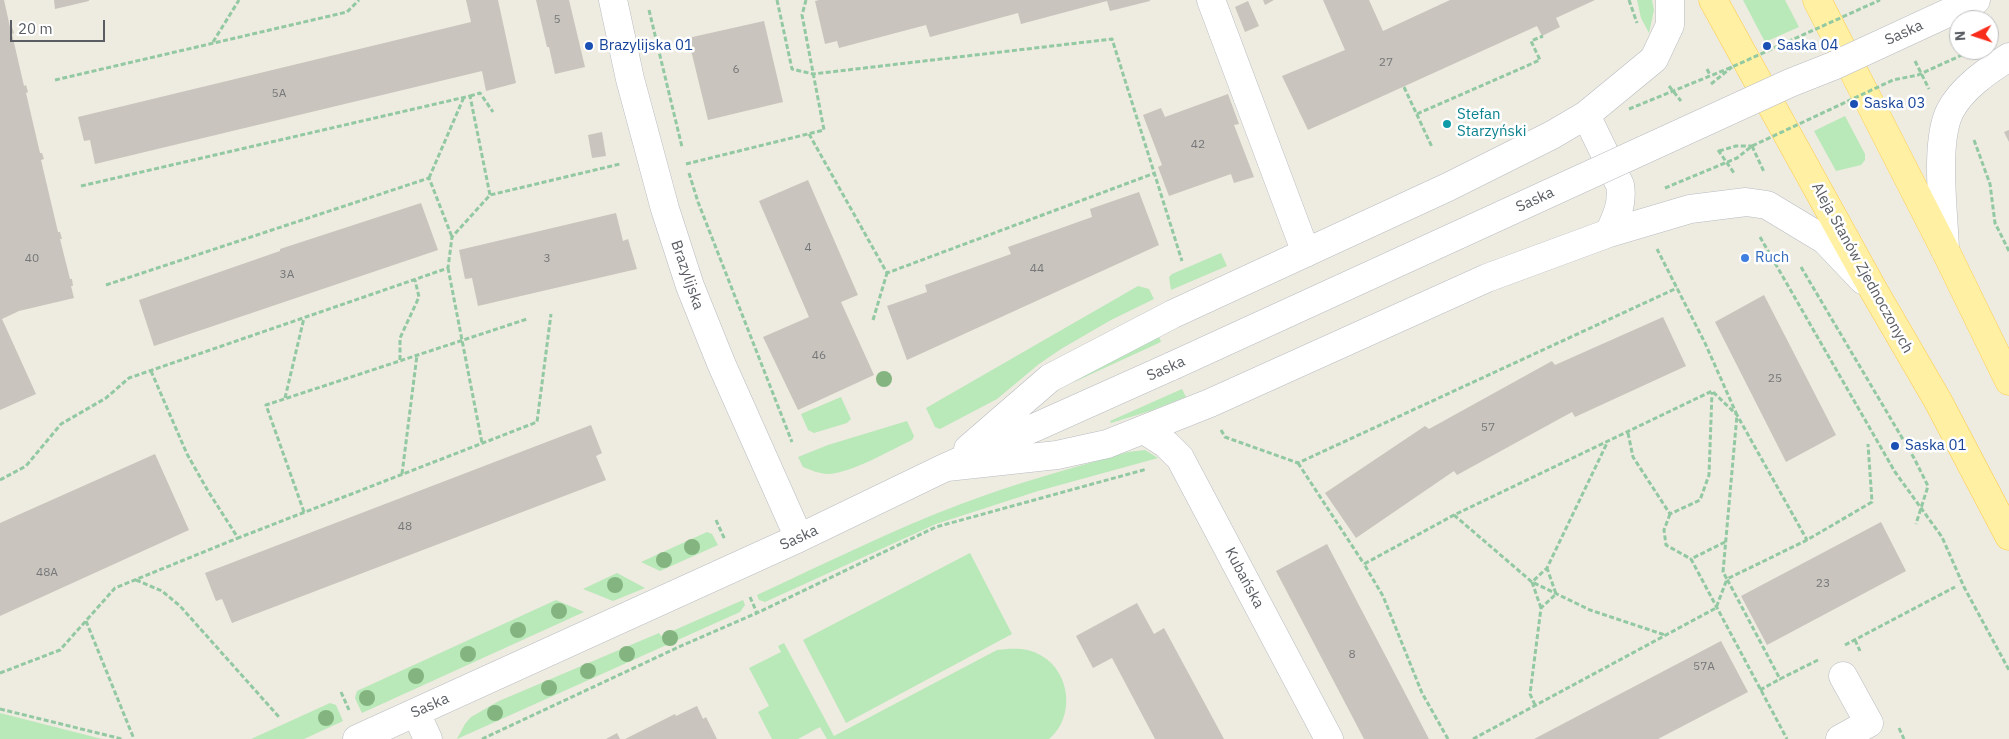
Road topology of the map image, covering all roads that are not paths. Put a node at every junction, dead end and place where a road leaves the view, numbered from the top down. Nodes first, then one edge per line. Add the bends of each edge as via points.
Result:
1 (613, 0) edge
2 (1211, 0) edge
3 (1670, 0) edge
4 (1713, 0) edge
5 (1816, 0) edge
6 (1976, 0) edge
7 (2009, 57) edge
8 (1586, 115) junction
9 (1609, 233) junction
10 (1945, 250) junction
11 (1306, 253) junction
12 (1874, 292) junction
13 (2009, 381) edge
14 (1144, 430) junction
15 (947, 467) junction
16 (2009, 536) edge
17 (799, 538) junction
18 (1843, 676) dead end
19 (416, 713) junction
20 (355, 728) edge
21 (428, 739) edge
22 (1329, 739) edge
23 (1840, 739) edge

1 - 17 street, Brazylijska via 630,79 665,209 690,286
2 - 11 street
3 - 8 street via 1670,25 1654,59
4 - 12 main road, Aleja Stanów Zjednoczonych
5 - 10 main road
6 - 15 street, Saska, bridge
7 - 10 street via 1978,78 1950,111 1944,128 1941,164
8 - 9 street via 1620,185 1620,207
8 - 11 street via 1448,187
9 - 12 street via 1690,209 1724,203 1766,205 1825,240
9 - 14 street via 1487,278
10 - 13 main road
11 - 15 street via 1173,314 1050,378
12 - 16 main road, Aleja Stanów Zjednoczonych via 1938,401
14 - 15 street via 1107,444 1057,455
14 - 22 street, Kubańska via 1180,458
15 - 17 street, Saska
17 - 19 street, Saska
18 - 23 street via 1869,723
19 - 20 street, Saska
19 - 21 street

